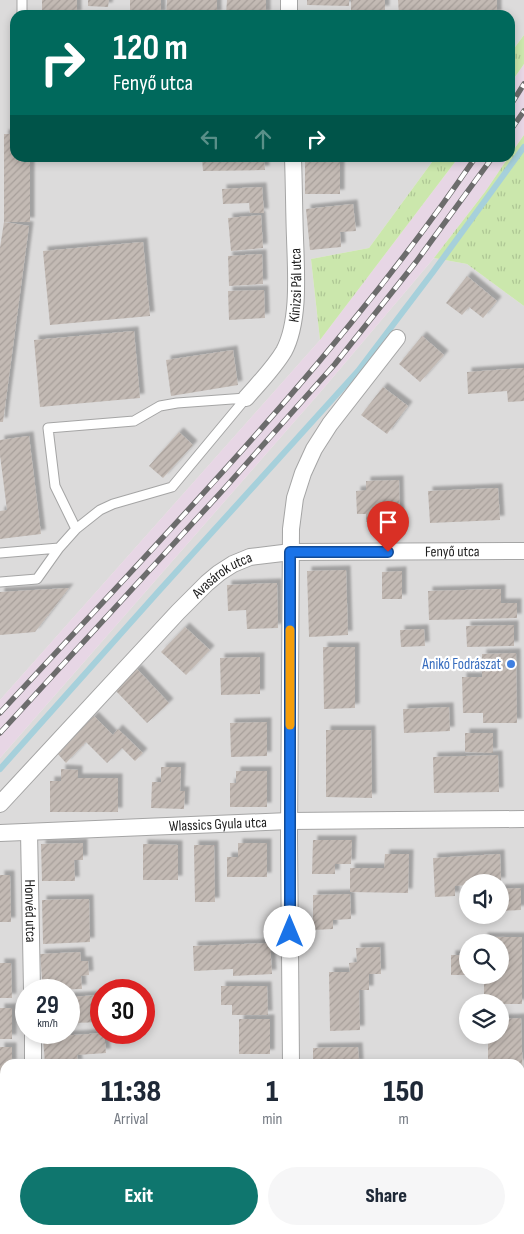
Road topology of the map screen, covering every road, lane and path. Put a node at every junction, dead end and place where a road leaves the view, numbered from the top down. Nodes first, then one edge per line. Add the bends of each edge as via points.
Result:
1 (293, 162) edge
2 (398, 338) dead end
3 (246, 398) junction
4 (76, 530) junction
5 (59, 548) junction
6 (524, 551) edge
7 (290, 552) junction
8 (0, 553) edge
9 (0, 582) edge
10 (0, 804) edge
11 (524, 819) edge
12 (290, 821) junction
13 (28, 832) junction
14 (0, 833) edge
15 (32, 979) edge
16 (33, 1044) edge
17 (33, 1059) edge
18 (291, 1059) edge

1 - 3 street, Kinizsi Pál utca via 296,276 293,322 284,350
2 - 7 street via 314,449 295,498
3 - 4 lane via 172,487 113,504 100,510
3 - 4 lane via 160,406 134,421 48,428 55,486
4 - 5 lane
5 - 8 lane
5 - 9 lane via 37,579
6 - 7 street, Fenyő utca
7 - 10 street, Avasárok utca via 250,557 233,564 208,582
7 - 12 street
11 - 12 street, Wlassics Gyula utca
12 - 13 street, Wlassics Gyula utca
12 - 18 street
13 - 14 street, Wlassics Gyula utca
13 - 15 street, Honvéd utca
16 - 17 street

